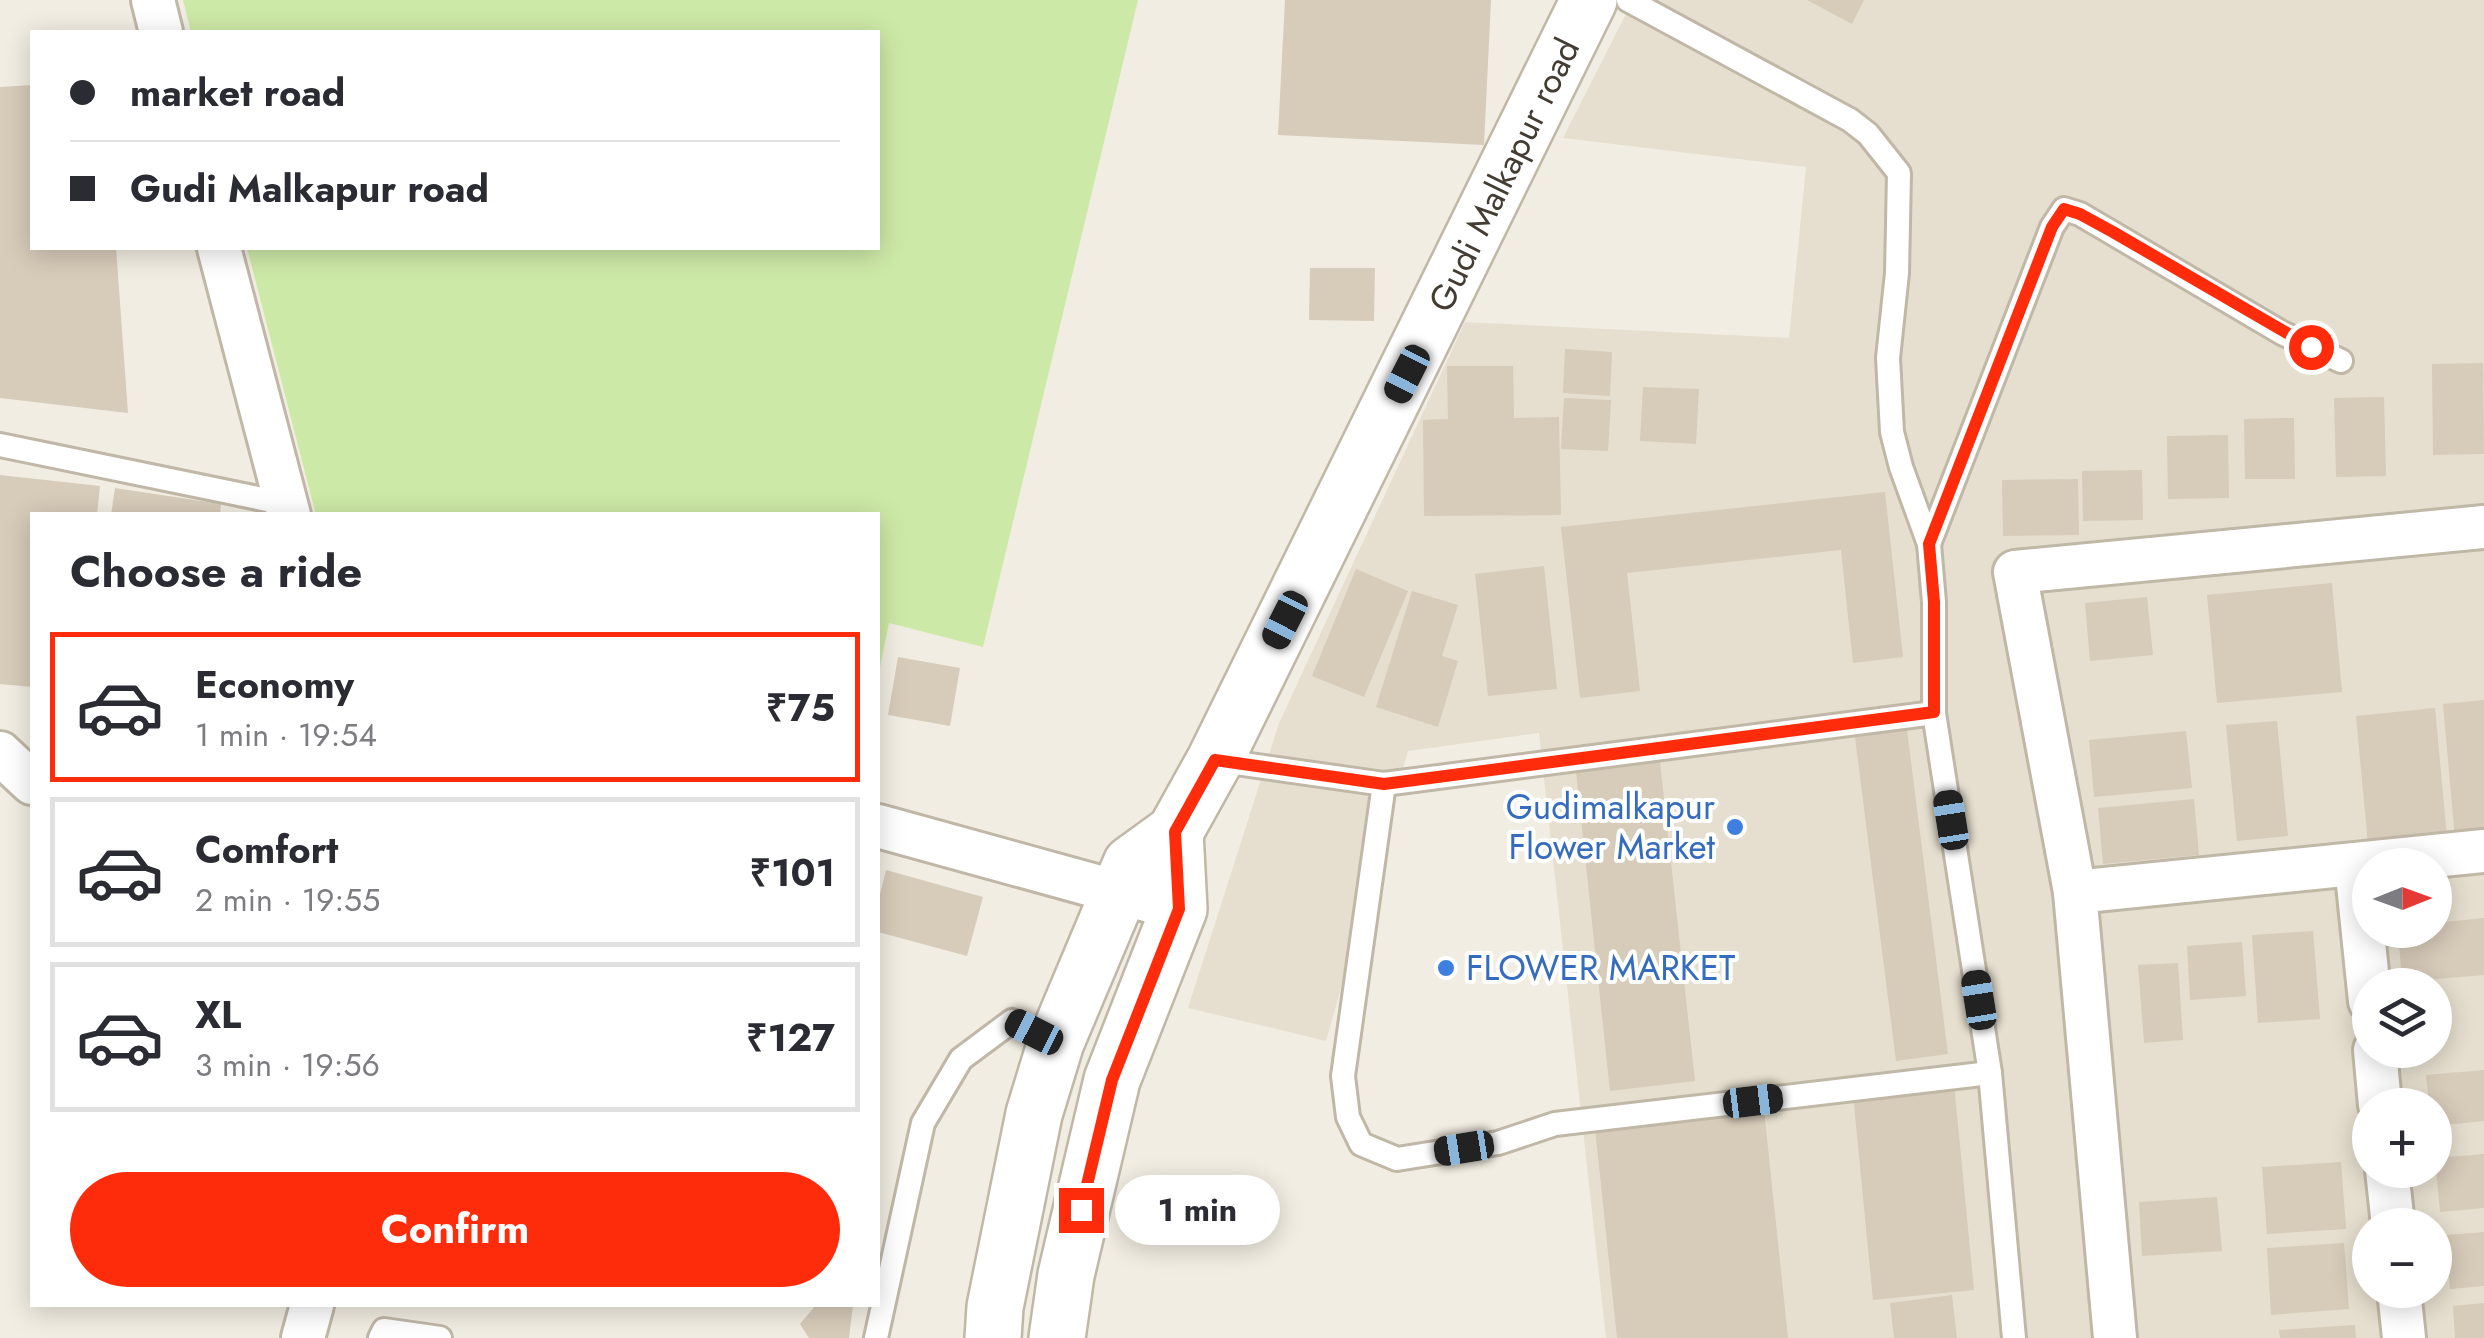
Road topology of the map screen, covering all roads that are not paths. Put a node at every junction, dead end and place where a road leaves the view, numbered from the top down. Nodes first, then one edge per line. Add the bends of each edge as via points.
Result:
1 (153, 0) edge
2 (1589, 0) edge
3 (1628, 0) edge
4 (161, 30) edge
5 (219, 250) edge
6 (2340, 361) dead end
7 (0, 445) edge
8 (288, 510) edge
9 (2484, 527) edge
10 (1929, 544) junction
11 (1934, 712) junction
12 (0, 754) edge
13 (1215, 760) junction
14 (30, 780) edge
15 (1384, 784) junction
16 (880, 827) edge
17 (1175, 832) junction
18 (2484, 851) edge
19 (2452, 854) edge
20 (2352, 865) edge
21 (1118, 892) junction
22 (2075, 892) junction
23 (1179, 909) junction
24 (1056, 1042) junction
25 (1990, 1072) junction
26 (311, 1307) edge
27 (2401, 1308) edge
28 (302, 1338) edge
29 (380, 1338) edge
30 (440, 1338) edge
31 (876, 1338) edge
32 (993, 1338) edge
33 (1057, 1338) edge
34 (2014, 1338) edge
35 (2115, 1338) edge
36 (2404, 1338) edge

1 - 4 street
2 - 13 street, Gudi Malkapur road
3 - 10 lane via 1850,120 1900,174 1888,358 1892,432
5 - 8 street
6 - 10 lane via 2064,209
7 - 8 lane
9 - 22 street via 2015,572
10 - 11 lane
11 - 15 lane
11 - 25 lane
12 - 14 street
13 - 15 lane
13 - 17 street, Gudi Malkapur road
15 - 25 lane via 1343,1076 1348,1117 1360,1144 1397,1159 1498,1143 1555,1124
16 - 21 street
17 - 21 street, Gudi Malkapur road via 1131,864
17 - 23 street
18 - 19 street
20 - 22 street
21 - 23 street
21 - 24 street, Gudi Malkapur road
22 - 35 street
23 - 33 street via 1112,1080
24 - 31 lane via 1012,1020 961,1059 923,1123
24 - 32 street, Gudi Malkapur road via 1034,1114
25 - 34 lane
26 - 28 street
27 - 36 street
29 - 30 lane via 384,1330

